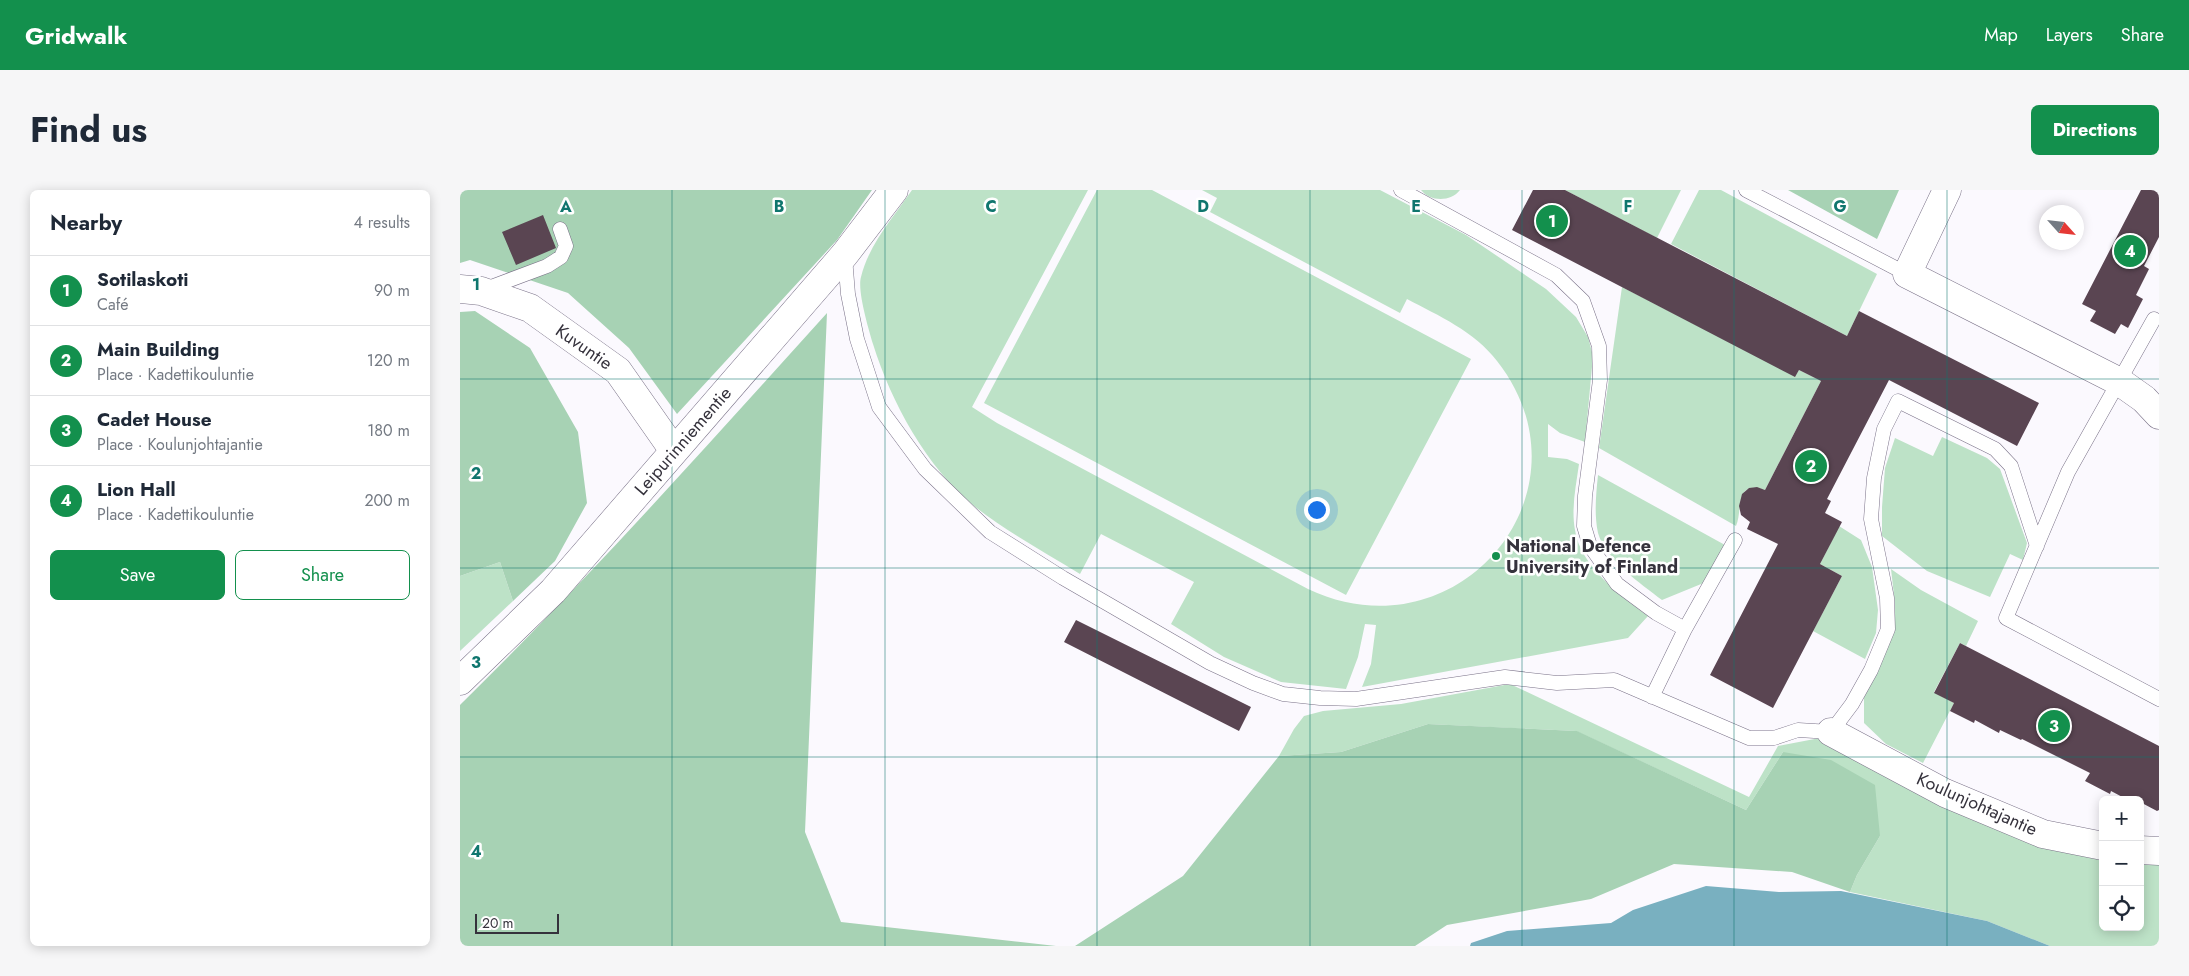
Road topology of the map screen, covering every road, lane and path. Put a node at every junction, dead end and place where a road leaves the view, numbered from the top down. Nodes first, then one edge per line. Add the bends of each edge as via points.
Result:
1 (894, 190) edge
2 (1401, 190) edge
3 (1746, 190) edge
4 (1947, 190) edge
5 (560, 229) dead end
6 (844, 254) junction
7 (1907, 274) junction
8 (471, 290) edge
9 (2154, 319) dead end
10 (2120, 382) junction
11 (2159, 415) edge
12 (674, 451) junction
13 (1735, 540) dead end
14 (2037, 546) junction
15 (1685, 629) junction
16 (460, 681) edge
17 (1652, 697) junction
18 (2159, 699) edge
19 (1831, 732) junction
20 (2099, 845) edge
21 (2144, 850) edge
22 (2159, 851) edge

1 - 6 street, Leipurinniementie
2 - 15 lane via 1556,275 1583,301 1599,346 1600,380 1585,496 1584,526 1590,546 1618,584 1656,613
3 - 7 lane
4 - 7 street
5 - 8 lane via 566,246 560,257 547,266
6 - 12 street, Leipurinniementie
6 - 17 lane via 857,339 879,407 925,470 990,532 1210,663 1283,694 1320,698 1356,699 1505,677 1557,683 1614,680
7 - 10 street
8 - 12 street, Kuvuntie via 530,308 618,371
9 - 10 lane
10 - 11 street via 2144,399
10 - 14 lane via 2068,472
12 - 16 street, Leipurinniementie via 553,591
13 - 15 lane
14 - 18 lane via 2006,618
14 - 19 lane via 2010,466 2000,455 1898,401 1884,429 1874,478 1871,519 1887,598 1888,629 1871,670
15 - 17 lane
17 - 19 lane via 1749,738 1774,738 1798,730
19 - 20 street, Koulunjohtajantie via 1945,793 2043,834
21 - 22 street

